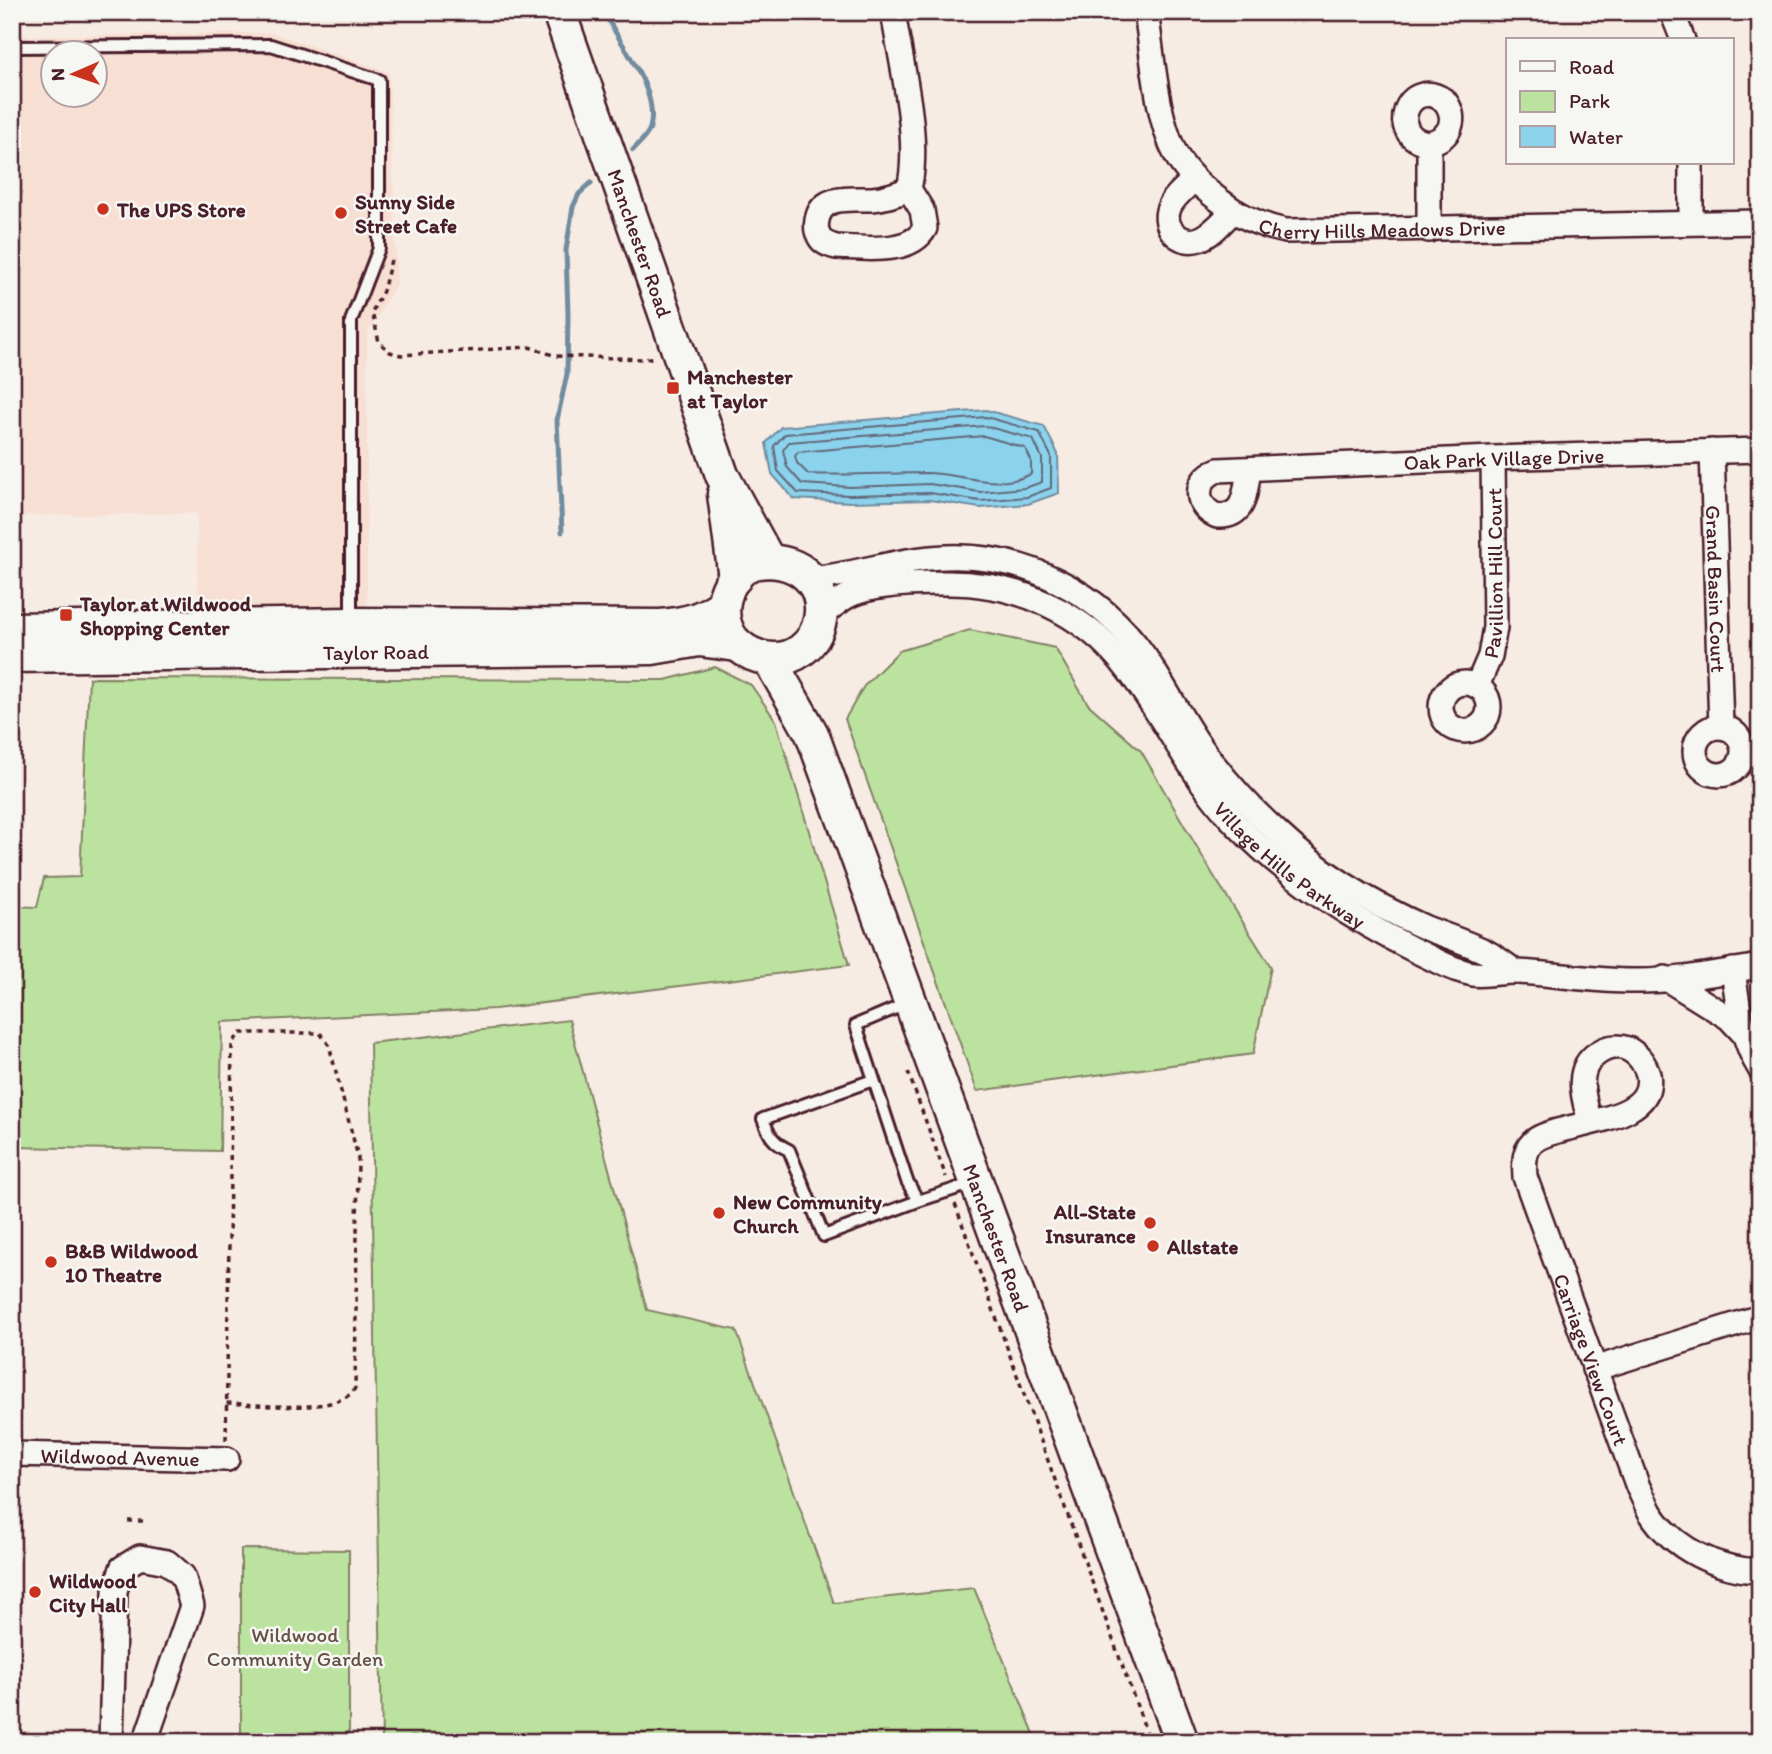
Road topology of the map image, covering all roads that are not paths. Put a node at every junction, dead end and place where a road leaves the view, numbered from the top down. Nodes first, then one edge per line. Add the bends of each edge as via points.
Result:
1 (559, 12) edge
2 (893, 12) edge
3 (1146, 12) edge
4 (1672, 12) edge
5 (1682, 38) edge
6 (12, 47) edge
7 (1429, 143) dead end
8 (1691, 164) edge
9 (1194, 179) junction
10 (909, 189) dead end
11 (1233, 211) junction
12 (1691, 222) junction
13 (1760, 222) edge
14 (1429, 230) junction
15 (1760, 450) edge
16 (1712, 451) junction
17 (1493, 458) junction
18 (1249, 469) dead end
19 (722, 475) junction
20 (769, 561) junction
21 (810, 579) junction
22 (729, 591) junction
23 (821, 615) junction
24 (12, 629) edge
25 (352, 637) junction
26 (737, 645) junction
27 (803, 648) junction
28 (12, 656) edge
29 (769, 659) junction
30 (1137, 664) junction
31 (1477, 686) dead end
32 (1721, 727) dead end
33 (811, 734) junction
34 (1747, 968) edge
35 (1665, 978) junction
36 (911, 1002) junction
37 (1752, 1034) edge
38 (1760, 1069) edge
39 (873, 1080) junction
40 (1590, 1122) dead end
41 (964, 1186) junction
42 (918, 1201) junction
43 (1760, 1317) edge
44 (1594, 1369) junction
45 (222, 1451) road end
46 (12, 1454) edge
47 (1760, 1571) edge
48 (111, 1742) edge
49 (145, 1742) edge
50 (1182, 1742) edge

1 - 19 street, Manchester Road
2 - 10 street via 913,144
3 - 9 street, Cherry Hills Meadows Drive via 1162,118 1178,158
4 - 5 street
6 - 25 lane via 271,45 379,80 379,248 351,321
7 - 14 street
8 - 12 street
9 - 11 street, Cherry Hills Meadows Drive
9 - 11 street via 1169,206 1168,223 1174,234 1197,241
11 - 14 street, Cherry Hills Meadows Drive via 1286,231
12 - 13 street, Cherry Hills Meadows Drive
12 - 14 street, Cherry Hills Meadows Drive
15 - 16 street, Oak Park Village Drive
16 - 17 street, Oak Park Village Drive
16 - 32 street, Grand Basin Court
17 - 18 street, Oak Park Village Drive
17 - 31 street, Pavillion Hill Court via 1495,627 1490,656
19 - 20 street, Manchester Road
19 - 22 street, Manchester Road
20 - 21 street via 799,568
20 - 22 street via 750,564
21 - 23 street
21 - 30 street, Village Hills Parkway via 945,556 1018,565 1052,576 1106,611
22 - 25 street, Taylor Road via 705,618 662,626
22 - 26 street via 726,626
23 - 27 street
23 - 30 street, Village Hills Parkway via 850,595 882,587 982,584 1023,594 1069,615
24 - 25 street, Taylor Road
25 - 26 street, Taylor Road via 652,648 699,640
25 - 28 street, Taylor Road
26 - 29 street
27 - 29 street via 786,658
27 - 33 street, Manchester Road
29 - 33 street, Manchester Road
30 - 35 street, Village Hills Parkway via 1182,755 1235,823 1302,883 1374,928 1438,962 1475,974 1516,972 1608,981
33 - 36 street, Manchester Road
34 - 35 street, Village Hills Parkway
34 - 37 street
35 - 37 street
36 - 39 lane via 856,1025
36 - 41 street, Manchester Road
37 - 38 street via 1749,1053
39 - 42 lane via 906,1181
39 - 42 lane via 763,1119 769,1136 789,1150 824,1236
40 - 44 street, Carriage View Court via 1536,1140 1527,1149 1524,1162 1525,1177
41 - 42 lane
41 - 50 street, Manchester Road
43 - 44 street
44 - 47 street, Carriage View Court via 1638,1487 1665,1531 1700,1556
45 - 46 street, Wildwood Avenue
48 - 49 street via 115,1591 122,1568 140,1557 167,1562 183,1576 192,1606

